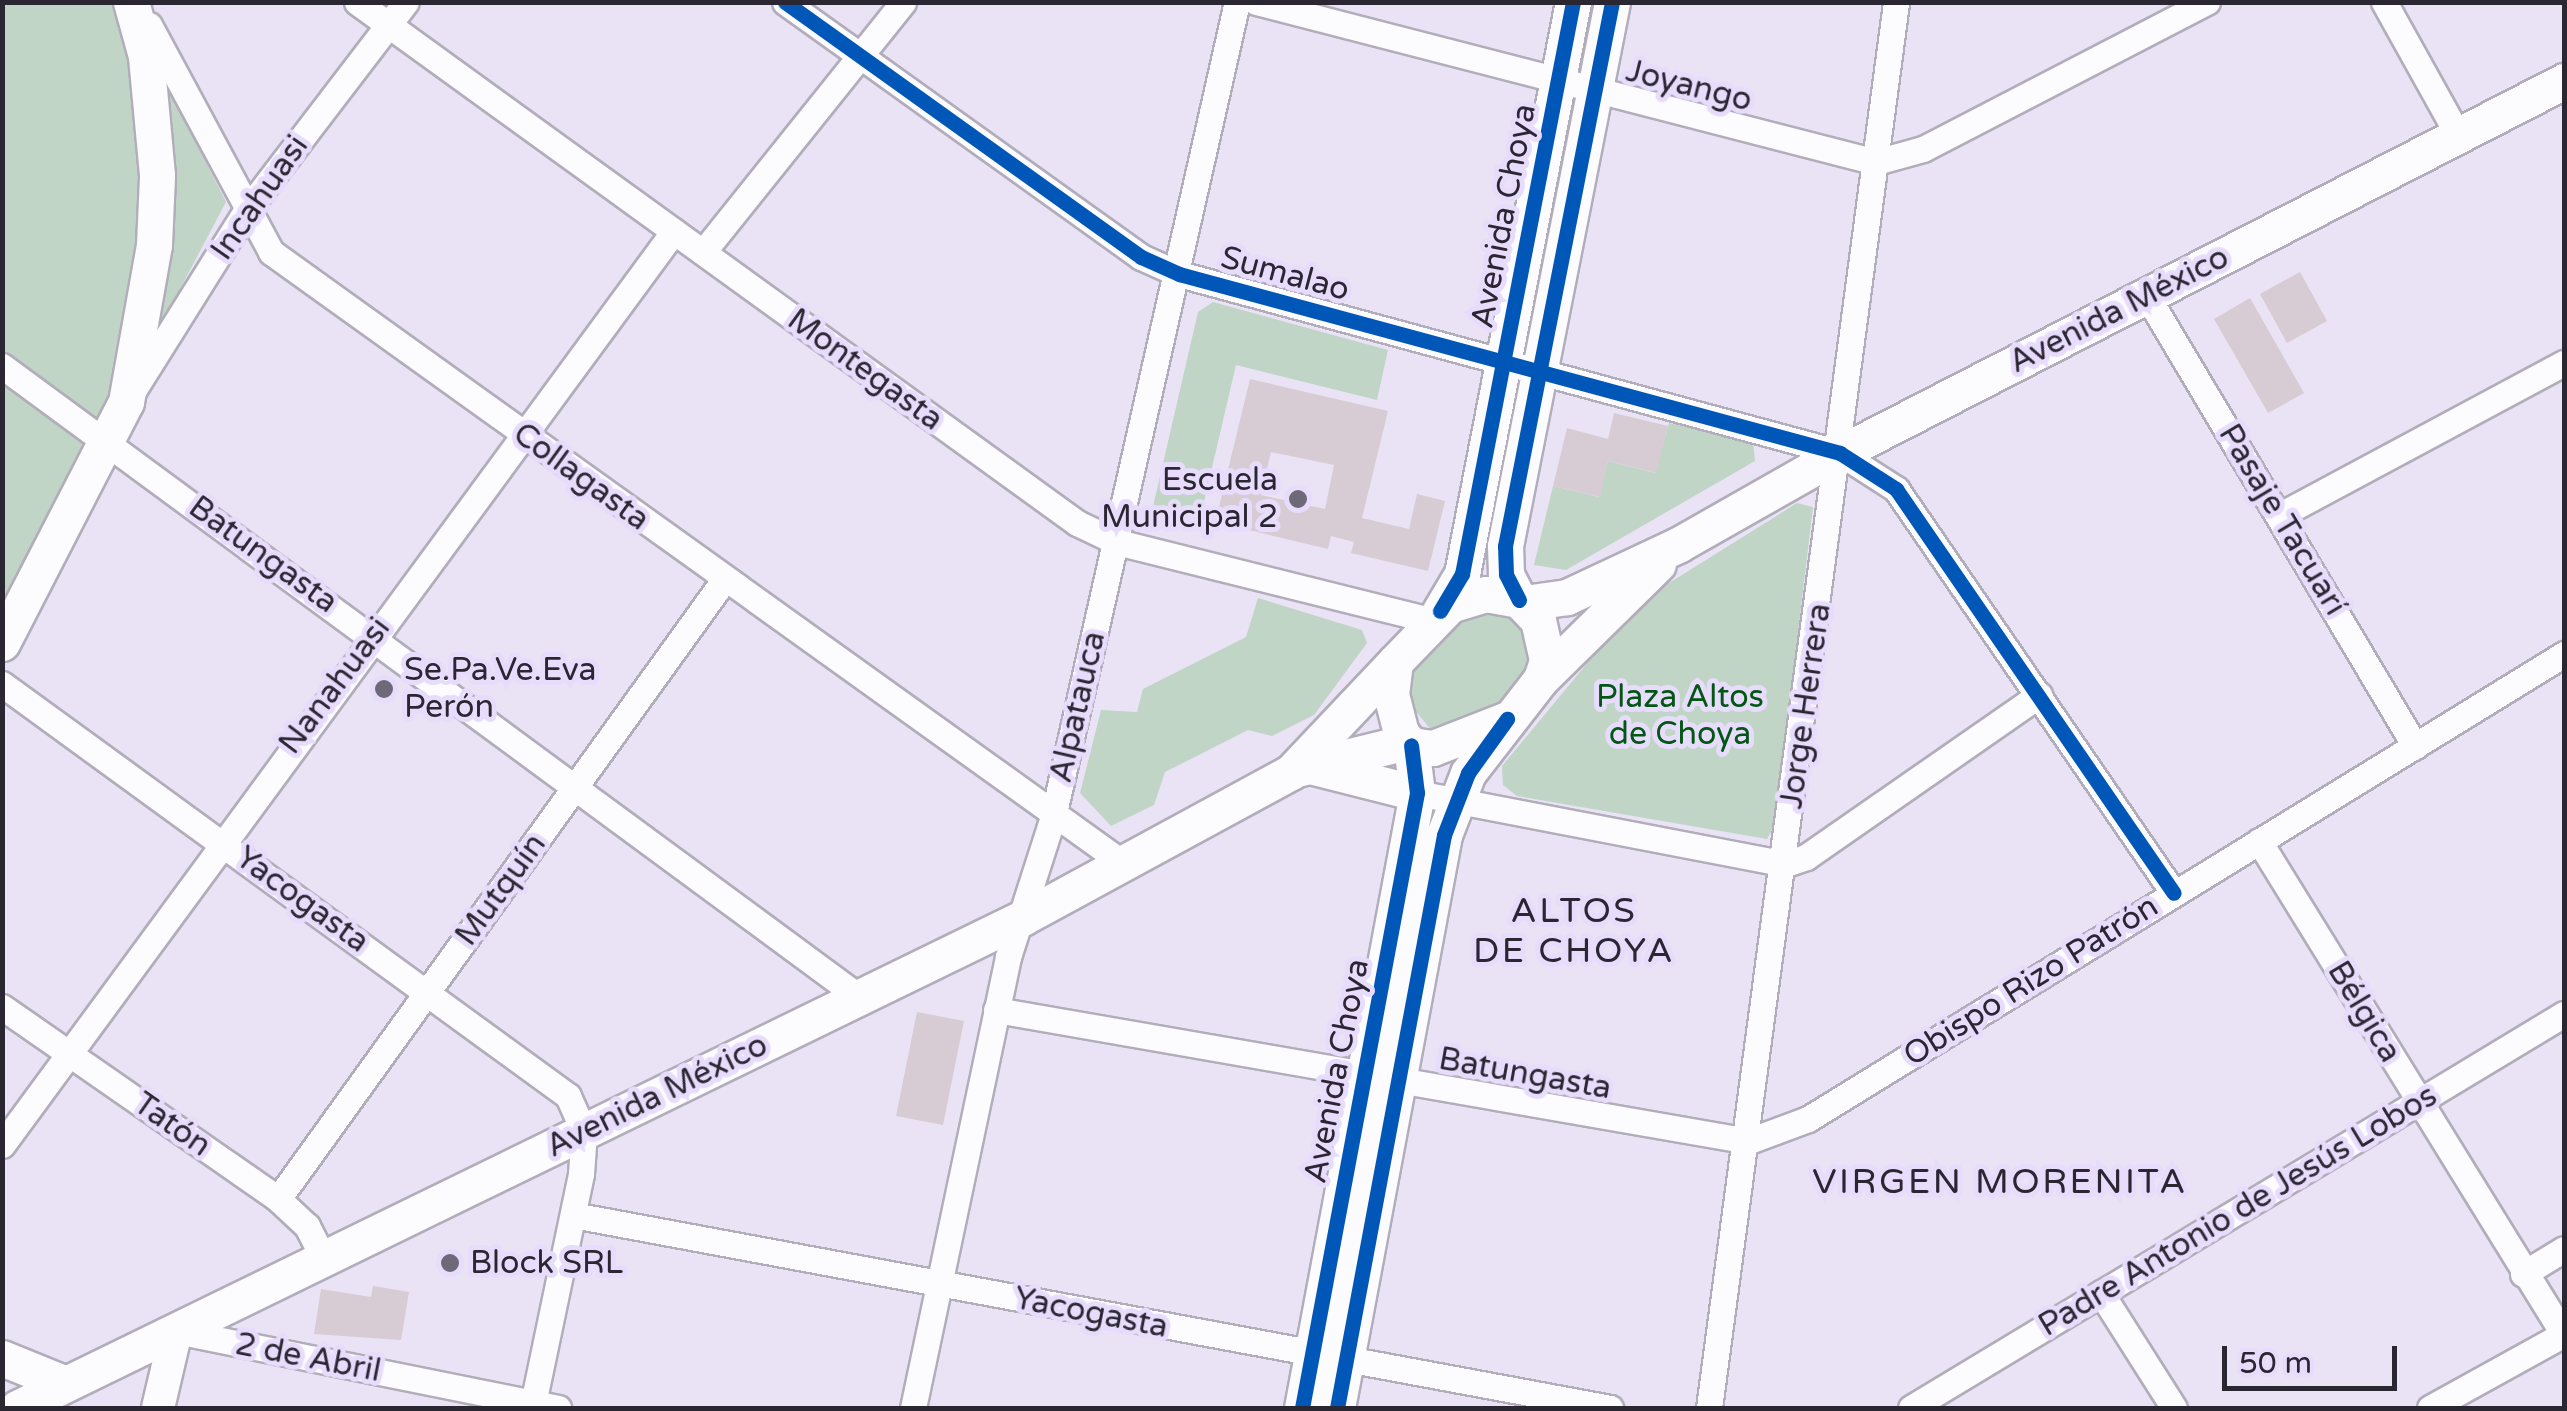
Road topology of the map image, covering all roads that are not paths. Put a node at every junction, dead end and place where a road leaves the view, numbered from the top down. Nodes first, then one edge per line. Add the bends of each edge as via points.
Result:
1 (134, 2) edge
2 (357, 2) edge
3 (406, 2) edge
4 (785, 2) edge
5 (902, 2) edge
6 (1237, 2) edge
7 (1256, 2) edge
8 (1573, 2) edge
9 (1612, 2) edge
10 (1896, 2) edge
11 (2207, 2) edge
12 (2384, 2) edge
13 (388, 26) junction
14 (860, 56) junction
15 (2564, 81) edge
16 (1558, 82) junction
17 (1595, 91) junction
18 (2458, 136) junction
19 (1876, 162) junction
20 (246, 211) junction
21 (674, 232) junction
22 (702, 252) junction
23 (1179, 274) junction
24 (2147, 296) junction
25 (1504, 360) junction
26 (2564, 363) edge
27 (2, 366) edge
28 (1540, 370) junction
29 (126, 402) junction
30 (522, 434) junction
31 (109, 444) junction
32 (1840, 453) junction
33 (2280, 516) junction
34 (1117, 542) junction
35 (1678, 545) junction
36 (724, 580) junction
37 (1521, 602) junction
38 (1434, 616) junction
39 (372, 635) junction
40 (2, 643) edge
41 (2564, 654) edge
42 (1395, 662) junction
43 (1542, 679) junction
44 (2, 684) edge
45 (2039, 695) junction
46 (1507, 719) junction
47 (1409, 744) junction
48 (2415, 746) junction
49 (1300, 769) junction
50 (577, 784) junction
51 (1416, 792) junction
52 (1456, 800) junction
53 (1052, 818) junction
54 (220, 840) junction
55 (2260, 841) junction
56 (1123, 863) junction
57 (1786, 864) junction
58 (2174, 892) junction
59 (1024, 916) junction
60 (428, 991) junction
61 (859, 997) junction
62 (2, 1007) edge
63 (996, 1010) junction
64 (2564, 1014) edge
65 (68, 1053) junction
66 (1381, 1076) junction
67 (2419, 1102) junction
68 (584, 1132) junction
69 (1749, 1141) junction
70 (2, 1145) edge
71 (278, 1199) junction
72 (573, 1215) junction
73 (2564, 1248) edge
74 (324, 1258) junction
75 (2523, 1274) junction
76 (940, 1283) junction
77 (2100, 1293) junction
78 (176, 1332) junction
79 (2564, 1334) edge
80 (2, 1358) edge
81 (1328, 1359) junction
82 (66, 1384) junction
83 (541, 1407) edge
84 (17, 1408) edge
85 (158, 1408) edge
86 (913, 1408) edge
87 (1302, 1408) edge
88 (1337, 1408) edge
89 (1610, 1408) edge
90 (1709, 1408) edge
91 (1911, 1408) edge
92 (2174, 1408) edge
93 (2430, 1408) edge

1 - 20 street, Collagasta
1 - 29 main road via 157,175 154,245
2 - 13 street, Montegasta
3 - 13 street, Incahuasi
4 - 14 street, Sumalao
5 - 14 street
6 - 23 street, Alpatauca
7 - 16 street, Joyango
8 - 16 main road, Avenida Choya
9 - 17 main road, Avenida Choya
10 - 19 street, Jorge Herrera
11 - 19 street via 1923,149
12 - 18 street
13 - 20 street, Incahuasi
13 - 21 street, Montegasta
14 - 22 street
14 - 23 street, Sumalao via 1141,257
15 - 18 main road, Avenida México
16 - 17 street, Joyango
16 - 25 main road, Avenida Choya
17 - 19 street, Joyango
17 - 28 main road, Avenida Choya
18 - 24 main road, Avenida México
19 - 32 street, Jorge Herrera
20 - 29 street, Incahuasi
20 - 30 street, Collagasta via 272,252
21 - 22 street, Montegasta
21 - 30 street, Nanahuasi
22 - 34 street, Montegasta via 1076,523
23 - 25 street, Sumalao
23 - 34 street, Alpatauca
24 - 32 main road, Avenida México
24 - 33 street, Pasaje Tacuarí
25 - 28 street, Sumalao
25 - 38 main road, Avenida Choya via 1462,574
26 - 33 street
27 - 31 street, Batungasta
28 - 32 street, Sumalao
28 - 37 main road, Avenida Choya via 1506,546 1506,574
29 - 31 main road
30 - 36 street, Collagasta
30 - 39 street, Nanahuasi
31 - 39 street, Batungasta
31 - 40 main road
32 - 35 main road, Avenida México
32 - 45 street, Sumalao via 1896,490
32 - 57 street, Jorge Herrera
33 - 48 street, Pasaje Tacuarí
34 - 38 street, Montegasta
34 - 53 street, Alpatauca
35 - 37 main road, Avenida México via 1567,597
35 - 43 main road, Avenida México
36 - 50 street, Mutquín
36 - 53 street, Collagasta
37 - 38 main road via 1486,594
37 - 43 main road via 1546,639
38 - 42 main road
39 - 50 street, Batungasta
39 - 54 street, Nanahuasi
41 - 48 street, Obispo Rizo Patrón
42 - 47 main road via 1391,694
42 - 49 main road, Avenida México
43 - 46 main road
44 - 54 street, Yacogasta
45 - 57 street via 1806,858
45 - 58 street, Sumalao
46 - 47 main road via 1458,744
46 - 52 main road, Avenida Choya
47 - 49 main road, Avenida México
47 - 51 main road, Avenida Choya
48 - 55 street, Obispo Rizo Patrón
49 - 51 main road
49 - 56 main road, Avenida México
50 - 60 street, Mutquín
50 - 61 street, Batungasta
51 - 52 street
51 - 66 main road, Avenida Choya
52 - 57 street
52 - 66 main road, Avenida Choya
53 - 56 street, Collagasta
53 - 59 street, Alpatauca
54 - 60 street, Yacogasta
54 - 65 street, Nanahuasi
55 - 58 street, Obispo Rizo Patrón
55 - 67 street, Bélgica
56 - 59 main road, Avenida México
57 - 69 street, Jorge Herrera
58 - 69 street, Obispo Rizo Patrón via 1808,1119
59 - 61 main road, Avenida México
59 - 63 street, Alpatauca
60 - 68 street, Yacogasta via 560,1085
60 - 71 street, Mutquín
61 - 68 main road, Avenida México
62 - 65 street, Tatón
63 - 66 street, Batungasta
63 - 76 street, Alpatauca
64 - 67 street, Padre Antonio de Jesús Lobos
65 - 70 street, Nanahuasi
65 - 71 street, Tatón
66 - 69 street, Batungasta
66 - 81 main road, Avenida Choya
67 - 75 street, Bélgica
67 - 77 street, Padre Antonio de Jesús Lobos
68 - 72 street
68 - 74 main road, Avenida México
69 - 90 street, Jorge Herrera
71 - 74 street, Tatón via 307,1226
72 - 76 street, Yacogasta
72 - 83 street
73 - 75 street
74 - 78 main road, Avenida México
75 - 79 street, Bélgica
76 - 81 street, Yacogasta
76 - 86 street, Alpatauca
77 - 91 street, Padre Antonio de Jesús Lobos
77 - 92 street
78 - 82 main road, Avenida México
78 - 83 street, 2 de Abril
78 - 85 street
79 - 93 street
80 - 82 main road
81 - 87 main road, Avenida Choya
81 - 88 main road, Avenida Choya
81 - 89 street, Yacogasta
82 - 84 main road, Avenida México

